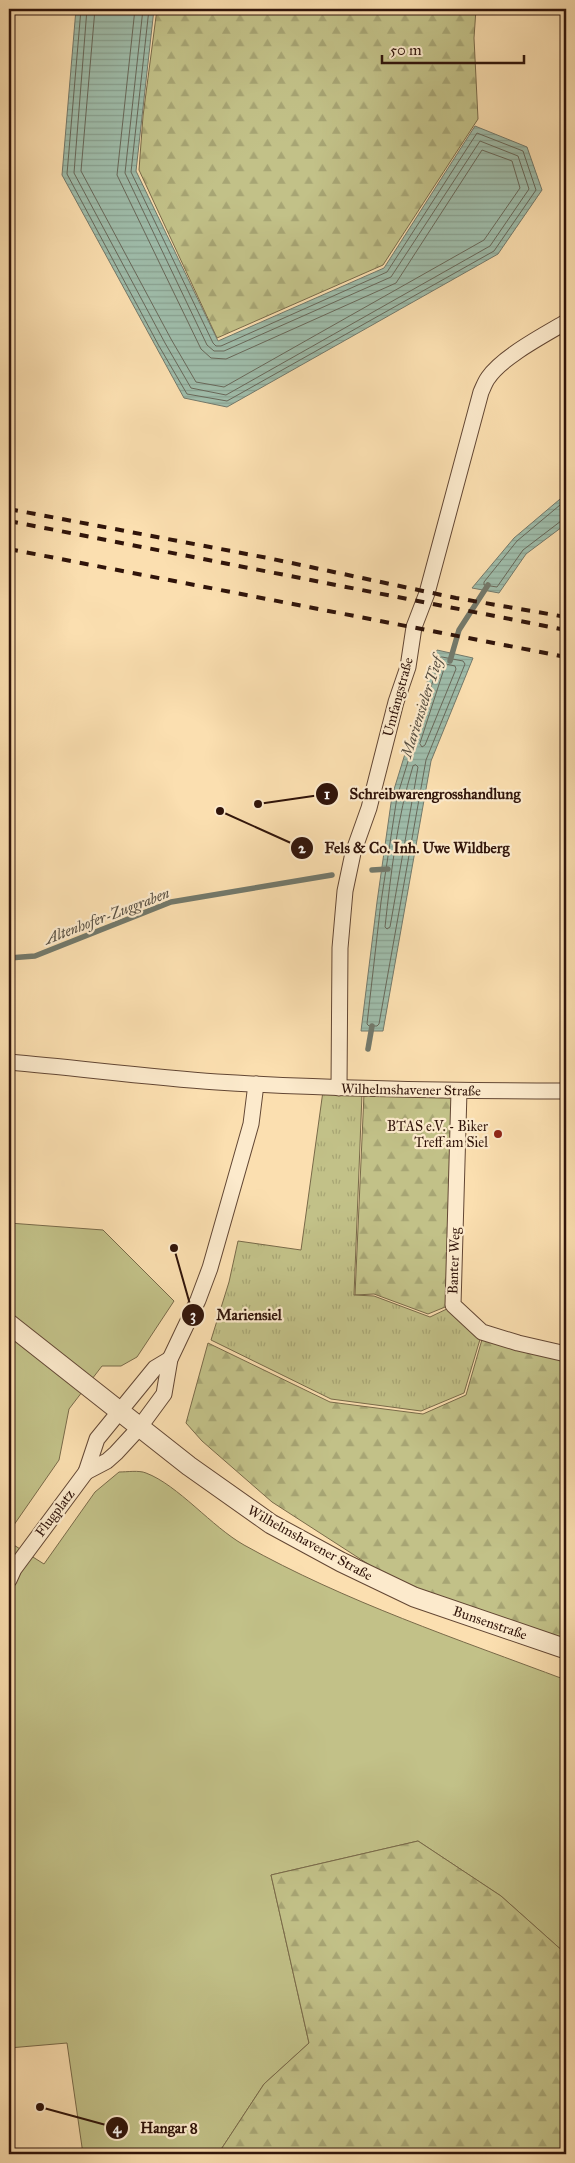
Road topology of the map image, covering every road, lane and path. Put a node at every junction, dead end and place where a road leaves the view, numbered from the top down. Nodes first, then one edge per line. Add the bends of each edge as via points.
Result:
1 (566, 322) edge
2 (9, 1062) edge
3 (256, 1084) junction
4 (339, 1088) junction
5 (459, 1091) junction
6 (566, 1091) edge
7 (9, 1324) edge
8 (566, 1354) edge
9 (170, 1359) junction
10 (119, 1412) junction
11 (139, 1428) junction
12 (86, 1472) junction
13 (10, 1572) edge
14 (414, 1597) joint
15 (566, 1649) edge

1 - 4 street, Umfangstraße via 499,366 488,378 482,392 414,627 408,667 369,808 353,853 345,891 340,948
2 - 3 street, Wilhelmshavener Straße
3 - 4 street, Wilhelmshavener Straße
3 - 9 street via 251,1124 210,1268
4 - 5 street, Wilhelmshavener Straße
5 - 6 street, Wilhelmshavener Straße
5 - 8 street, Banter Weg via 453,1305 482,1332
7 - 10 street, Wilhelmshavener Straße
9 - 10 street via 155,1368
9 - 11 street via 164,1394
10 - 11 street, Wilhelmshavener Straße
10 - 12 street, Flugplatz via 97,1439
11 - 12 street, Flugplatz via 107,1461
11 - 14 street, Wilhelmshavener Straße via 271,1524
12 - 13 street, Flugplatz
14 - 15 street, Bunsenstraße

